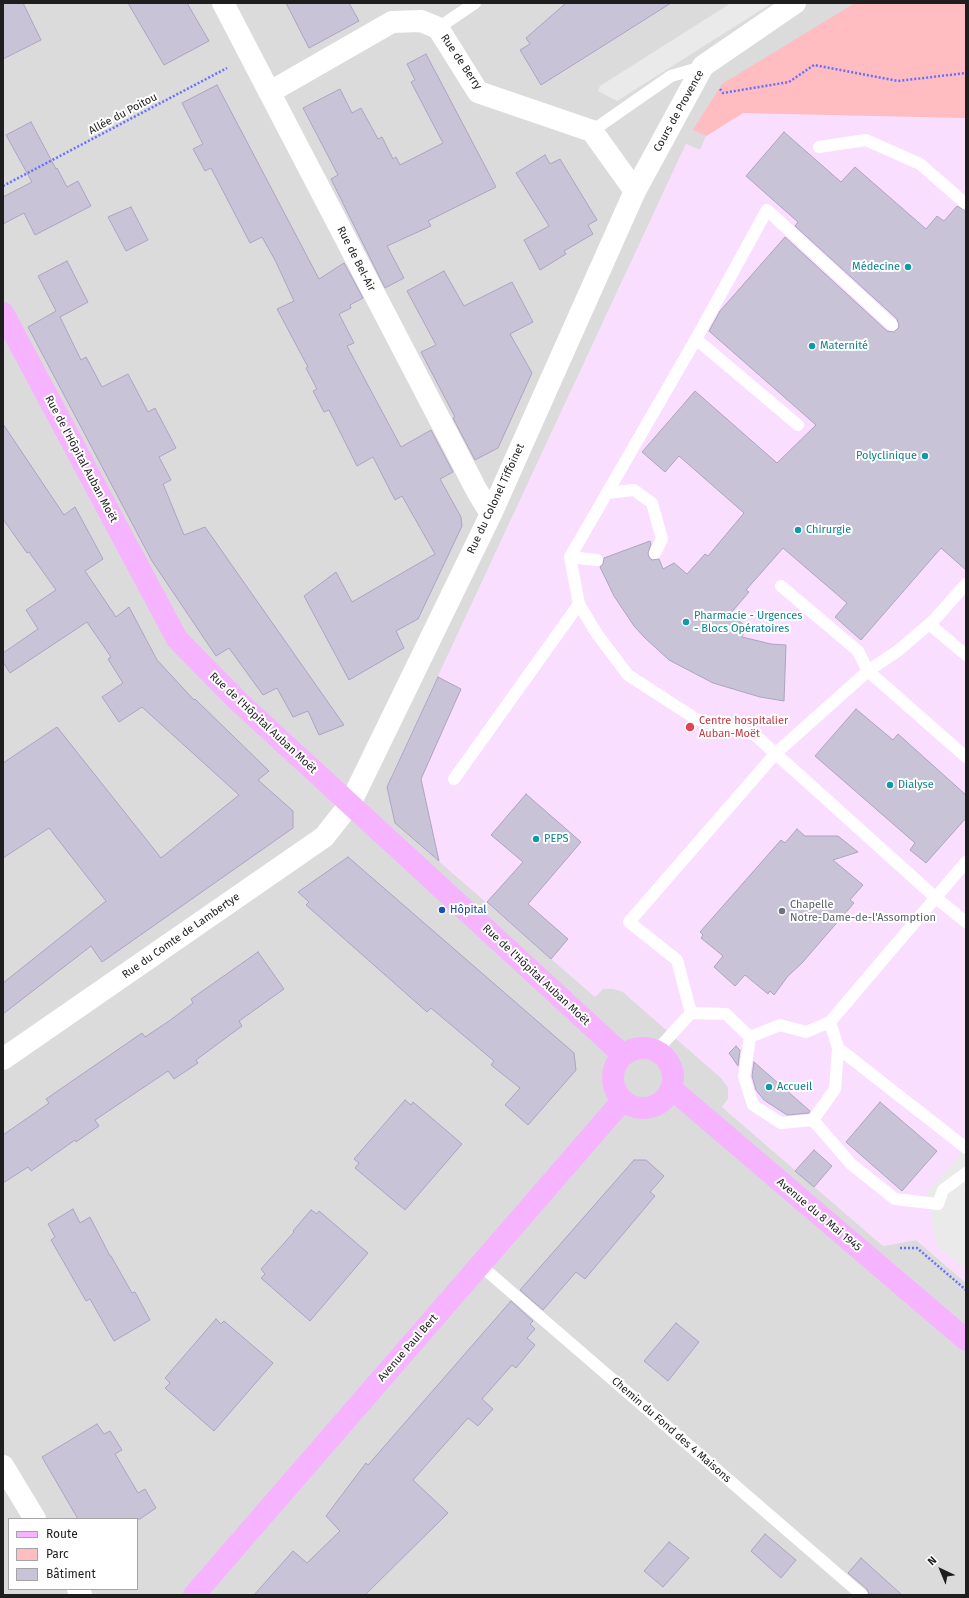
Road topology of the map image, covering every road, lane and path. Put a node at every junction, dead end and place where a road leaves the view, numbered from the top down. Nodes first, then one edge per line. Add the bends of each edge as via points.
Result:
1 (223, 3) edge
2 (475, 3) edge
3 (795, 3) edge
4 (438, 28) junction
5 (250, 56) junction
6 (703, 66) junction
7 (966, 73) edge
8 (270, 92) junction
9 (592, 131) junction
10 (819, 147) dead end
11 (3, 186) edge
12 (635, 191) junction
13 (966, 204) edge
14 (3, 313) edge
15 (892, 325) dead end
16 (696, 339) junction
17 (798, 425) dead end
18 (607, 493) junction
19 (491, 514) junction
20 (656, 553) dead end
21 (570, 557) junction
22 (597, 560) dead end
23 (966, 584) edge
24 (781, 586) dead end
25 (579, 604) junction
26 (929, 624) junction
27 (966, 655) edge
28 (868, 671) junction
29 (776, 753) junction
30 (966, 757) edge
31 (454, 779) dead end
32 (350, 804) junction
33 (966, 862) edge
34 (936, 898) junction
35 (966, 922) edge
36 (691, 1013) junction
37 (830, 1022) junction
38 (750, 1037) junction
39 (838, 1048) junction
40 (657, 1050) junction
41 (623, 1055) junction
42 (3, 1060) edge
43 (672, 1090) junction
44 (623, 1100) junction
45 (813, 1120) junction
46 (966, 1148) edge
47 (966, 1173) edge
48 (877, 1264) junction
49 (480, 1265) junction
50 (966, 1290) edge
51 (966, 1340) edge
52 (3, 1466) edge
53 (34, 1518) edge
54 (194, 1595) edge
55 (862, 1595) edge

1 - 5 street, Rue de Bel-Air
2 - 4 lane
3 - 6 street, Cours de Provence
4 - 8 street, Rue de Berry via 421,21 392,22
4 - 9 street, Rue de Berry via 478,92
5 - 8 street, Rue de Bel-Air
5 - 11 path, Allée du Poitou
6 - 7 path via 724,93 789,82 814,65 898,81
6 - 9 lane via 672,76
6 - 12 street, Cours de Provence
8 - 19 street, Rue de Bel-Air
9 - 12 street
10 - 13 lane via 866,140 920,164
12 - 19 street, Rue du Colonel Tiffoinet
14 - 32 main road, Rue de l'Hôpital Auban Moët via 178,639 238,701
15 - 16 lane via 767,210
16 - 17 lane
16 - 18 lane
18 - 20 lane via 634,490 652,503 662,539
18 - 21 lane
19 - 32 street, Rue du Colonel Tiffoinet
21 - 22 lane
21 - 25 lane
23 - 26 lane
24 - 28 lane via 858,651
25 - 29 lane via 597,634 628,675 696,719 755,734
25 - 31 lane
26 - 27 lane
26 - 28 lane
28 - 29 lane
28 - 30 lane
29 - 34 lane
29 - 36 lane via 629,922 677,960
32 - 41 main road, Rue de l'Hôpital Auban Moët
32 - 42 street, Rue du Comte de Lambertye via 324,837
33 - 34 lane
34 - 35 lane
34 - 37 lane
36 - 38 lane via 726,1014
36 - 40 lane
37 - 38 lane via 806,1032 780,1026
37 - 39 lane
38 - 45 lane via 744,1076 753,1104 781,1123
39 - 45 lane via 835,1088
39 - 46 lane
40 - 41 main road via 634,1048
40 - 43 main road via 666,1056 672,1068
41 - 44 main road via 616,1064 612,1076 614,1087
43 - 44 main road via 665,1100 654,1106 632,1106
43 - 48 main road, Avenue du 8 Mai 1945
44 - 49 main road, Avenue Paul Bert
45 - 47 lane via 851,1164 895,1199 938,1204 942,1190
48 - 50 path via 899,1248 916,1248
48 - 51 main road, Avenue du 8 Mai 1945
49 - 54 main road, Avenue Paul Bert
49 - 55 lane, Chemin du Fond des 4 Maisons
52 - 53 street

